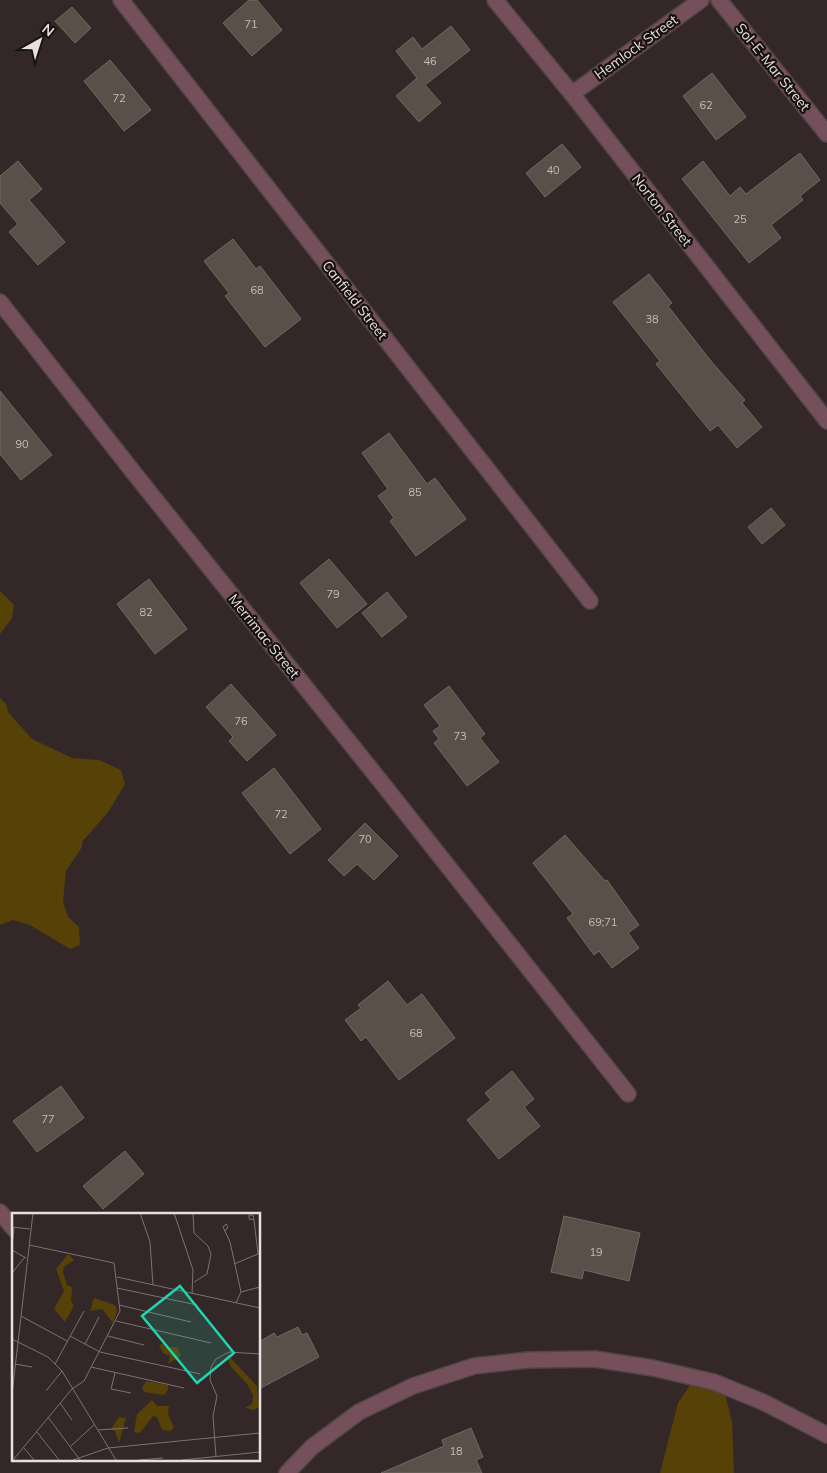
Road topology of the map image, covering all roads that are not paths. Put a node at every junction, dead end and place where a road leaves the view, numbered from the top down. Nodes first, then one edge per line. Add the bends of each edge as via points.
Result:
1 (121, 0) edge
2 (495, 0) edge
3 (701, 0) edge
4 (719, 0) edge
5 (572, 94) junction
6 (827, 134) edge
7 (0, 302) edge
8 (827, 421) edge
9 (590, 600) dead end
10 (628, 1094) dead end
11 (0, 1212) edge
12 (12, 1227) edge
13 (827, 1435) edge
14 (287, 1473) edge

1 - 9 street, Canfield Street
2 - 5 street, Norton Street
3 - 5 street, Hemlock Street
4 - 6 street, Sol-E-Mar Street
5 - 8 street, Norton Street
7 - 10 street, Merrimac Street
11 - 12 street
13 - 14 street via 763,1402 714,1382 653,1368 595,1360 528,1360 474,1366 413,1386 359,1412 312,1447

